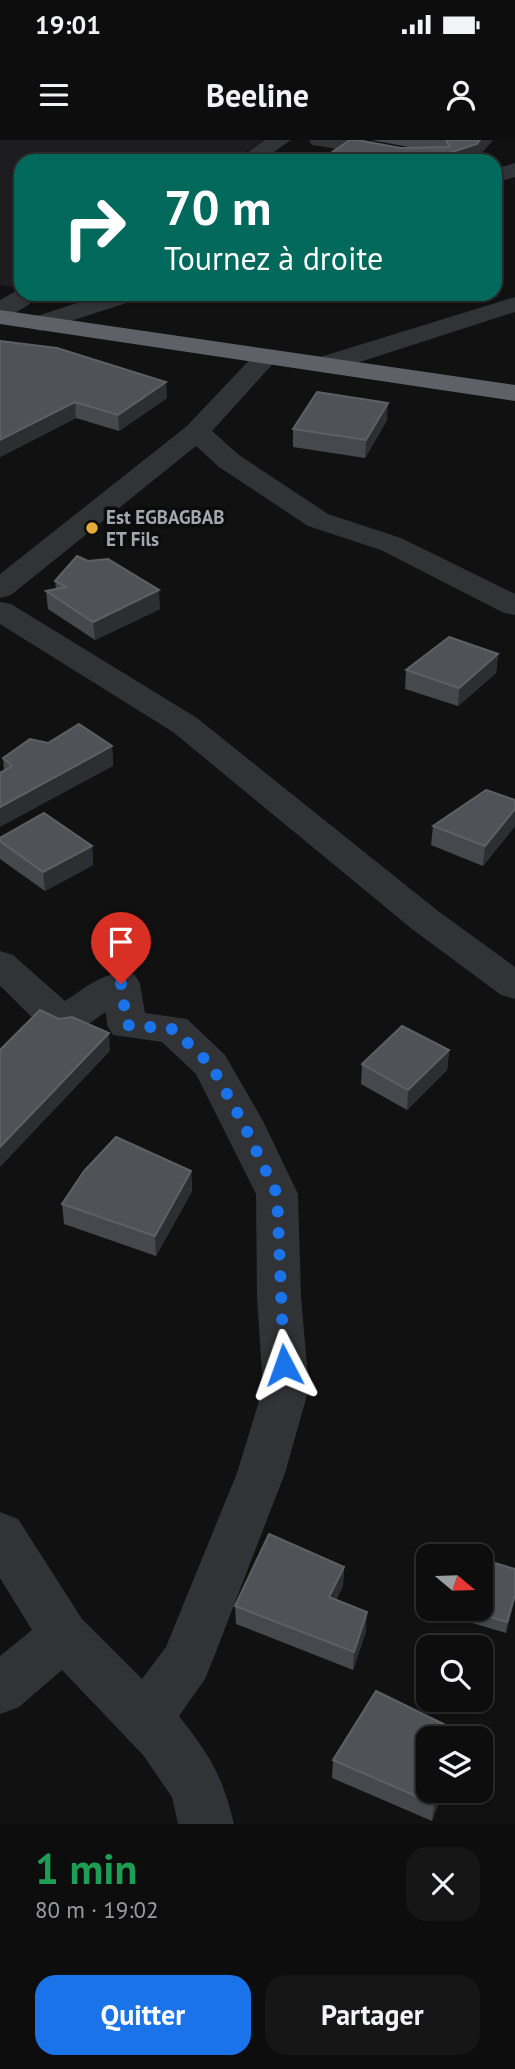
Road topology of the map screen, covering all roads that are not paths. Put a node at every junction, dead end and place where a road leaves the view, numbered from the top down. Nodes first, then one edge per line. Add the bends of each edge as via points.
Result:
1 (280, 140) edge
2 (320, 140) edge
3 (257, 154) edge
4 (397, 154) edge
5 (16, 301) edge
6 (108, 301) edge
7 (515, 304) edge
8 (0, 311) edge
9 (0, 317) edge
10 (40, 323) junction
11 (266, 356) junction
12 (326, 365) junction
13 (515, 393) edge
14 (197, 432) junction
15 (0, 589) edge
16 (515, 606) edge
17 (0, 611) edge
18 (0, 964) edge
19 (515, 986) edge
20 (0, 1534) edge
21 (64, 1636) junction
22 (0, 1689) edge
23 (164, 1740) junction
24 (206, 1824) edge

1 - 3 street
2 - 4 street
5 - 8 street
6 - 10 street
7 - 12 street
9 - 10 highway
10 - 11 highway
11 - 12 highway
11 - 14 street
12 - 13 highway
14 - 15 street
14 - 16 street via 229,461 318,520 391,544
17 - 19 street via 185,726 425,920
18 - 23 street via 62,1021 121,984 127,1025 173,1029 211,1065 277,1194 286,1388 261,1473 186,1662 147,1716
20 - 21 street
21 - 22 street
21 - 23 street
23 - 24 street via 197,1786

